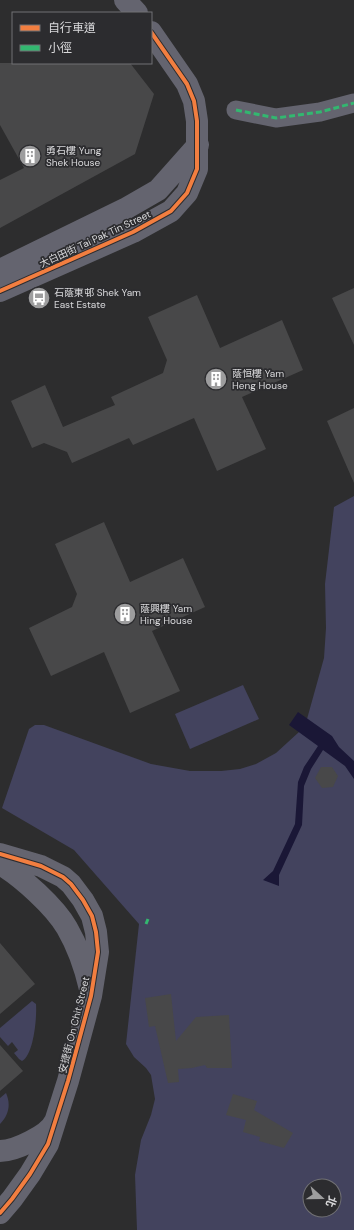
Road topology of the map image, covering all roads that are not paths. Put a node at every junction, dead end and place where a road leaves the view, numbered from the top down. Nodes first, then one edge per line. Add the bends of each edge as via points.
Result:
1 (125, 0) edge
2 (136, 12) edge
3 (152, 33) edge
4 (354, 103) edge
5 (236, 110) dead end
6 (198, 145) junction
7 (0, 270) edge
8 (0, 291) edge
9 (0, 854) edge
10 (0, 864) edge
11 (91, 996) junction
12 (56, 1119) junction
13 (0, 1152) edge
14 (0, 1213) edge

1 - 2 street
3 - 6 street via 187,84 194,101
4 - 5 street via 320,112 276,118
6 - 7 street, 大白田街 Tai Pak Tin Street via 158,190 125,209
6 - 8 street, 大白田街 Tai Pak Tin Street via 197,169 187,193 171,211 133,232
9 - 11 street, 安捷街 On Chit Street via 41,866 63,877 89,909 98,952
10 - 11 street, 安捷街 On Chit Street via 33,889 66,927 85,969
11 - 12 street, 安捷街 On Chit Street
12 - 13 street, 安捷街 On Chit Street via 53,1126 37,1138 22,1146
12 - 14 street, 安捷街 On Chit Street via 48,1144 30,1174

